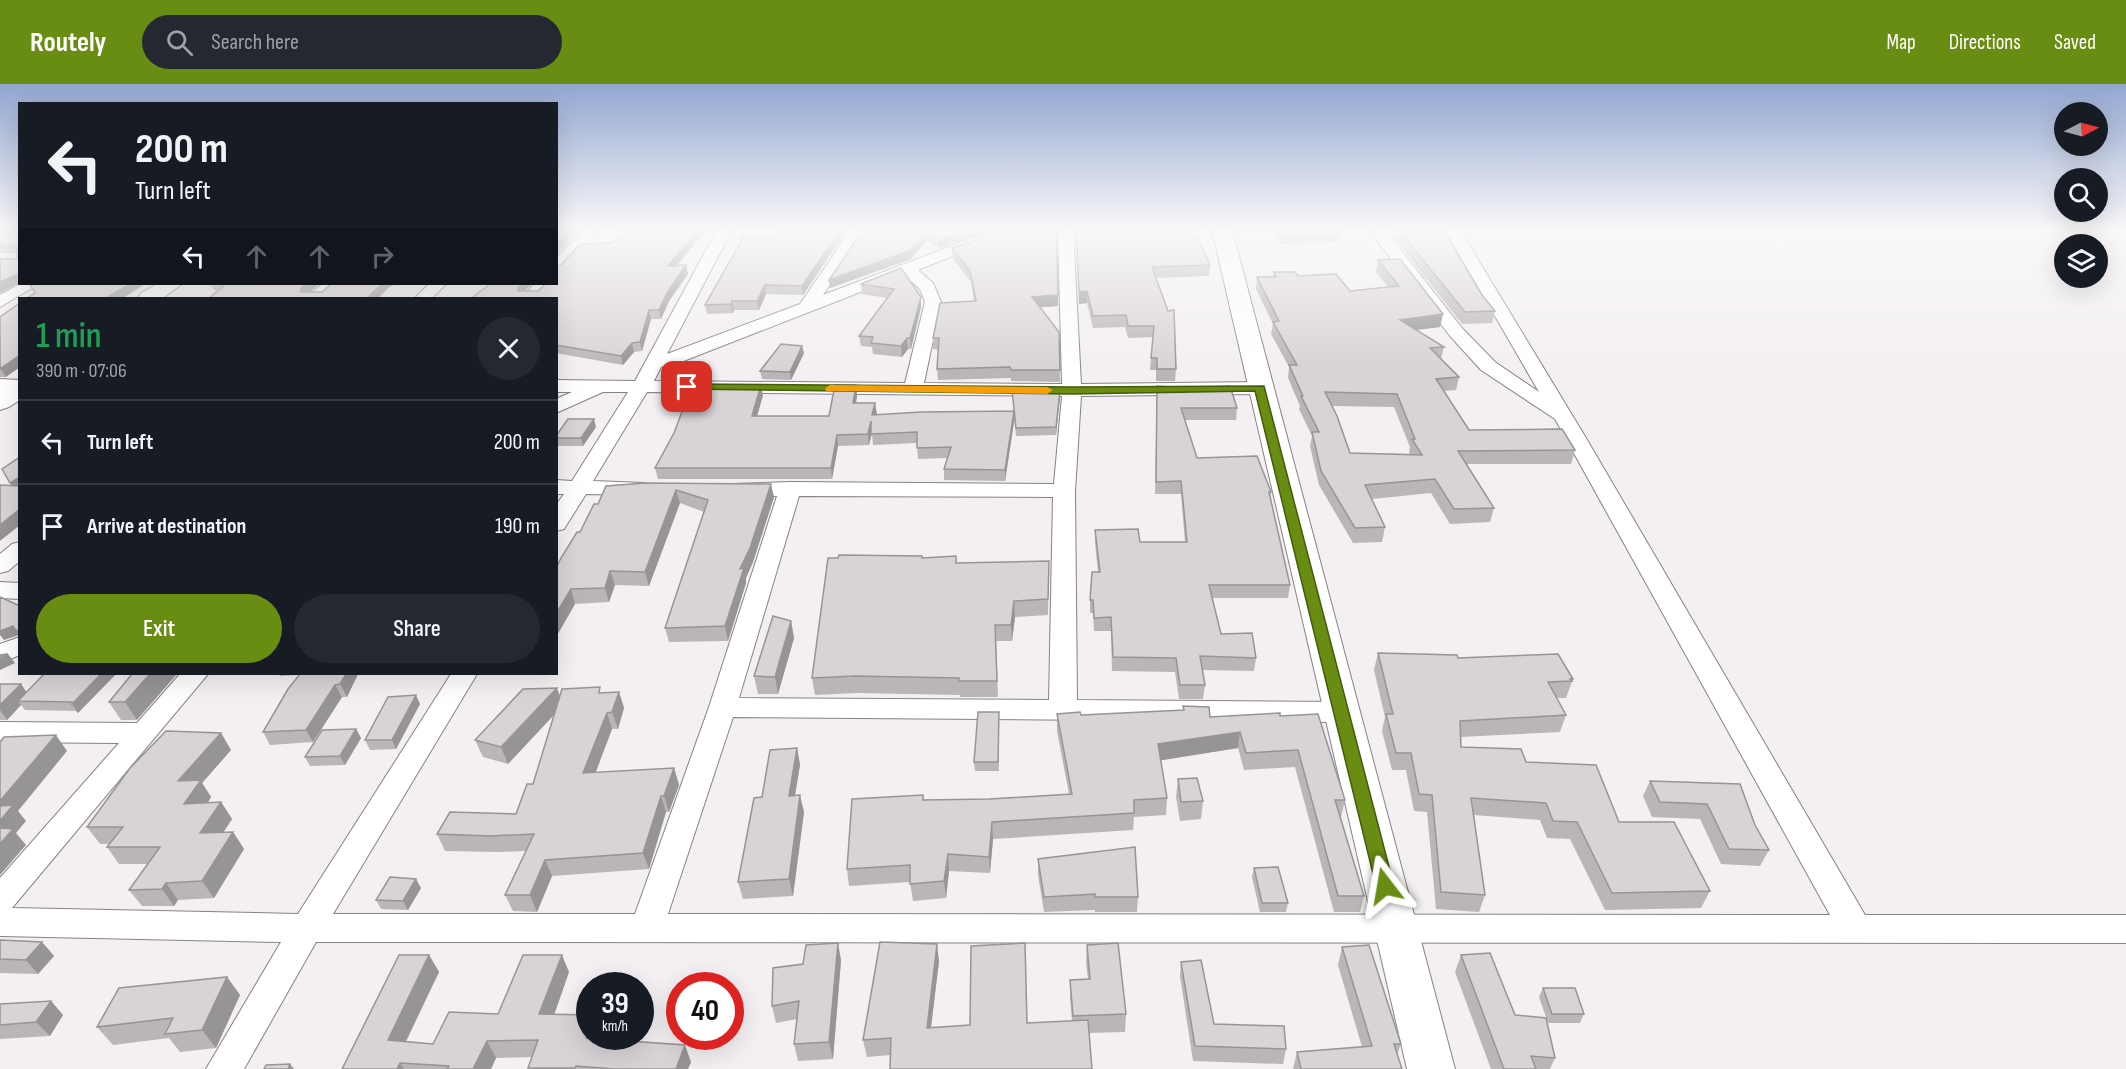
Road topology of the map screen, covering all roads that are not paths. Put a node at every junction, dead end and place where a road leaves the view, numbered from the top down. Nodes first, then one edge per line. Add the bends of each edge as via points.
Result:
1 (700, 276) edge
2 (827, 276) edge
3 (888, 276) edge
4 (916, 276) edge
5 (1068, 276) edge
6 (1233, 276) edge
7 (1413, 276) edge
8 (1480, 276) edge
9 (29, 285) edge
10 (169, 285) edge
11 (330, 285) edge
12 (437, 285) edge
13 (542, 285) edge
14 (151, 297) edge
15 (315, 297) edge
16 (424, 297) edge
17 (531, 297) edge
18 (0, 302) edge
19 (806, 307) junction
20 (654, 363) junction
21 (0, 385) edge
22 (558, 386) edge
23 (600, 386) junction
24 (18, 387) edge
25 (642, 387) junction
26 (18, 388) edge
27 (1260, 388) junction
28 (913, 389) junction
29 (1072, 390) junction
30 (0, 402) edge
31 (558, 406) edge
32 (1564, 418) junction
33 (558, 487) edge
34 (579, 488) junction
35 (661, 489) edge
36 (720, 489) edge
37 (790, 489) junction
38 (1064, 491) junction
39 (558, 521) edge
40 (18, 551) edge
41 (0, 566) edge
42 (0, 590) edge
43 (18, 591) edge
44 (18, 646) edge
45 (0, 654) edge
46 (194, 675) edge
47 (463, 675) edge
48 (723, 706) junction
49 (1063, 709) junction
50 (1342, 712) junction
51 (0, 732) edge
52 (144, 733) junction
53 (0, 900) edge
54 (0, 922) edge
55 (307, 928) junction
56 (647, 928) junction
57 (1396, 929) junction
58 (2126, 929) edge
59 (1856, 930) junction
60 (224, 1069) edge
61 (1431, 1069) edge

1 - 20 street
2 - 19 street
3 - 19 street
4 - 28 street via 932,291 933,302
5 - 29 street
6 - 27 street
7 - 32 street via 1488,366
8 - 32 street
9 - 18 street
10 - 14 street
11 - 15 street
12 - 16 street
13 - 17 street
19 - 20 street
20 - 25 street
21 - 24 street
22 - 23 street
23 - 25 street
23 - 31 street
25 - 28 street
25 - 34 street
26 - 30 street
27 - 29 street
27 - 50 street
28 - 29 street
29 - 38 street
32 - 59 street
33 - 34 street
34 - 35 street
34 - 39 street
36 - 37 street
37 - 38 street
37 - 48 street
38 - 49 street
40 - 41 street
42 - 43 street
44 - 45 street
46 - 52 street
47 - 55 street
48 - 49 street
48 - 56 street
49 - 50 street
50 - 57 street
51 - 52 street
52 - 53 street
54 - 55 street
55 - 56 street
55 - 60 street
56 - 57 street
57 - 59 street
57 - 61 street
58 - 59 street

